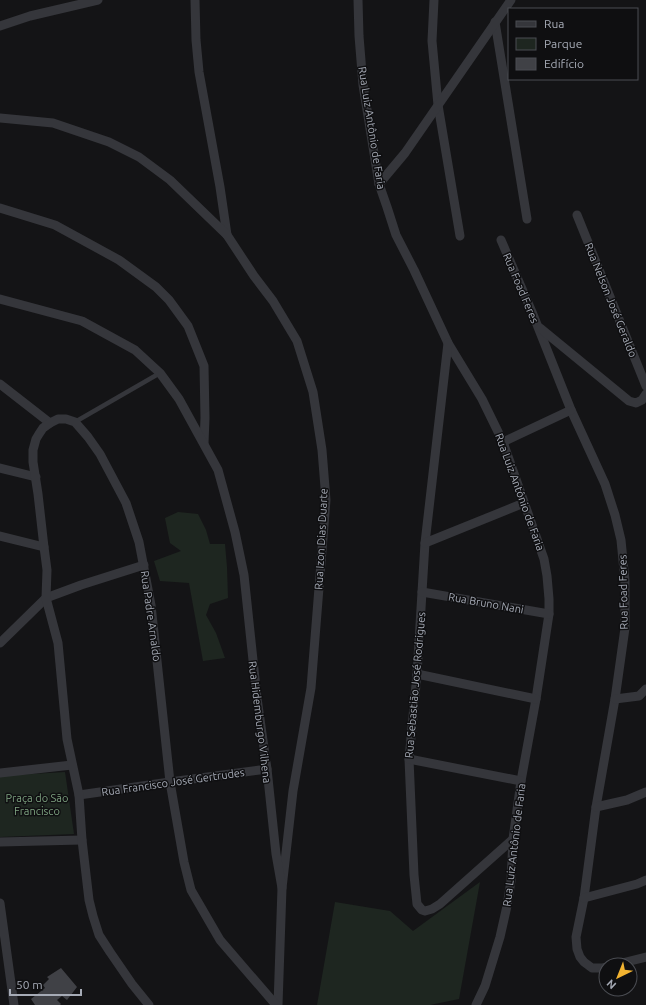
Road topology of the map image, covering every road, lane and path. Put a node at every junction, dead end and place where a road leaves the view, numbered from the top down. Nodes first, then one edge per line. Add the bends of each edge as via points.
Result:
1 (98, 0) edge
2 (195, 0) edge
3 (358, 0) edge
4 (434, 0) edge
5 (512, 0) edge
6 (495, 22) junction
7 (0, 26) edge
8 (438, 105) junction
9 (0, 118) edge
10 (379, 184) junction
11 (0, 208) edge
12 (577, 215) dead end
13 (527, 219) dead end
14 (227, 235) junction
15 (460, 236) dead end
16 (501, 240) dead end
17 (0, 299) edge
18 (538, 327) junction
19 (448, 343) junction
20 (160, 373) junction
21 (0, 384) edge
22 (646, 386) edge
23 (646, 394) edge
24 (571, 410) junction
25 (75, 422) junction
26 (50, 423) junction
27 (503, 442) junction
28 (204, 445) junction
29 (0, 468) edge
30 (36, 477) junction
31 (524, 503) junction
32 (0, 536) edge
33 (425, 543) junction
34 (44, 547) junction
35 (144, 565) junction
36 (422, 592) junction
37 (46, 598) junction
38 (549, 614) junction
39 (0, 643) edge
40 (417, 674) junction
41 (646, 688) edge
42 (536, 700) junction
43 (616, 700) junction
44 (408, 759) junction
45 (72, 765) junction
46 (267, 769) junction
47 (0, 773) edge
48 (521, 781) junction
49 (170, 782) junction
50 (646, 792) edge
51 (79, 795) junction
52 (596, 807) junction
53 (513, 839) junction
54 (82, 840) junction
55 (0, 842) edge
56 (646, 880) edge
57 (282, 888) junction
58 (584, 898) junction
59 (0, 903) edge
60 (598, 968) edge
61 (14, 1005) edge
62 (149, 1005) edge
63 (277, 1005) edge
64 (476, 1005) edge

1 - 7 street
2 - 14 street via 198,72
3 - 10 street, Rua Luiz Antônio de Faria via 363,85
4 - 8 street via 432,41
5 - 6 street
6 - 8 street
6 - 13 street
8 - 10 street via 405,153
8 - 15 street
9 - 14 street, Rua Izon Dias Duarte via 54,123 109,142 139,157 170,180
10 - 19 street, Rua Luiz Antônio de Faria via 396,235
11 - 28 street via 55,225 119,260 156,287 169,300 188,326 204,366
12 - 22 street, Rua Nelson José Geraldo
14 - 57 street, Rua Izon Dias Duarte via 273,301 297,341 313,392 322,450 326,500 311,688 293,791
16 - 18 street, Rua Foad Feres
17 - 20 street, Rua Hidemburgo Vilhena via 82,321 135,350
18 - 23 street via 629,401 636,403
18 - 24 street, Rua Foad Feres
19 - 27 street, Rua Luiz Antônio de Faria via 482,399
19 - 33 street, Rua Sebastião José Rodrigues
20 - 25 lane
20 - 28 street, Rua Hidemburgo Vilhena via 179,400
21 - 26 street
24 - 27 street
24 - 43 street, Rua Foad Feres via 605,484 621,540 625,580 625,628
25 - 26 street via 58,419
25 - 35 street, Rua Padre Arnaldo via 100,454 126,503
26 - 30 street via 39,434 33,450
27 - 31 street, Rua Luiz Antônio de Faria
28 - 46 street, Rua Hidemburgo Vilhena via 218,470 244,575
29 - 30 street
30 - 34 street
31 - 33 street
31 - 38 street, Rua Luiz Antônio de Faria via 544,559
32 - 34 street
33 - 36 street, Rua Sebastião José Rodrigues
34 - 37 street via 47,570
35 - 37 street
35 - 49 street, Rua Padre Arnaldo via 151,605
36 - 38 street, Rua Bruno Nani
36 - 40 street, Rua Sebastião José Rodrigues
37 - 39 street
37 - 45 street via 58,643 67,739
38 - 42 street, Rua Luiz Antônio de Faria
40 - 42 street
40 - 44 street, Rua Sebastião José Rodrigues
41 - 43 street via 638,696
42 - 48 street, Rua Luiz Antônio de Faria
43 - 52 street, Rua Foad Feres
44 - 48 street
44 - 53 street, Rua Sebastião José Rodrigues via 414,875 417,904 422,910 432,909 440,904
45 - 47 street
45 - 51 street
46 - 49 street, Rua Francisco José Gertrudes
46 - 57 street, Rua Hidemburgo Vilhena
48 - 53 street, Rua Luiz Antônio de Faria
49 - 51 street, Rua Francisco José Gertrudes
49 - 63 street, Rua Padre Arnaldo via 191,890 220,940
50 - 52 street via 627,800
51 - 54 street
52 - 58 street, Rua Foad Feres
53 - 64 street, Rua Luiz Antônio de Faria via 507,906 490,972
54 - 55 street
54 - 62 street via 92,911 99,934
56 - 58 street
57 - 63 street, Rua Hidemburgo Vilhena
58 - 60 street, Rua Foad Feres via 576,937 577,949 584,962 592,968
59 - 61 street

